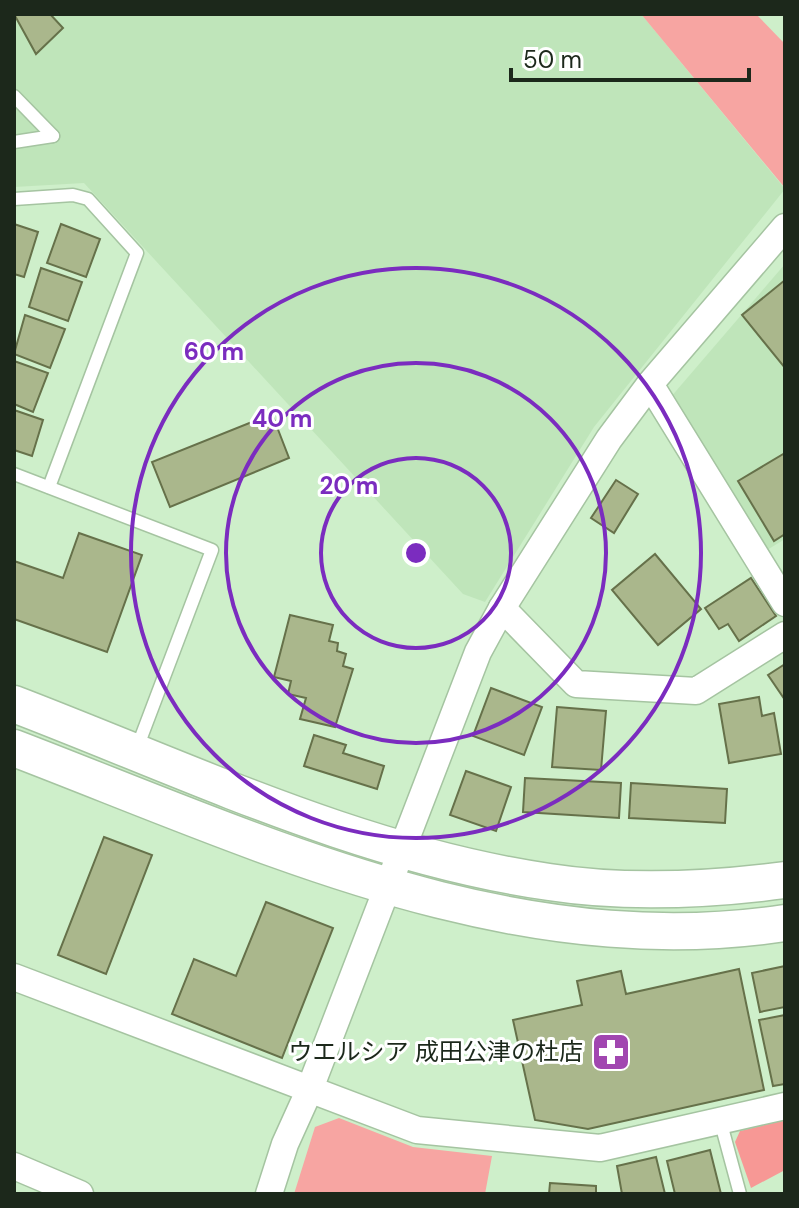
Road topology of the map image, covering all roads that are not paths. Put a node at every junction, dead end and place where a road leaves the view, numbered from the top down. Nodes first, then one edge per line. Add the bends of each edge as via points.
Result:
1 (14, 96) edge
2 (14, 142) edge
3 (14, 199) edge
4 (785, 227) edge
5 (650, 384) junction
6 (14, 474) edge
7 (49, 487) junction
8 (785, 603) edge
9 (502, 608) junction
10 (785, 635) edge
11 (14, 704) edge
12 (14, 748) edge
13 (135, 751) junction
14 (403, 850) junction
15 (785, 880) edge
16 (388, 888) junction
17 (785, 923) edge
18 (14, 977) edge
19 (309, 1091) junction
20 (785, 1106) edge
21 (720, 1120) junction
22 (14, 1166) edge
23 (80, 1194) edge
24 (269, 1194) edge
25 (740, 1194) edge

1 - 2 lane via 53,136
3 - 7 lane via 88,199 137,253
4 - 5 street
5 - 8 street
5 - 9 street via 565,504
6 - 7 lane
7 - 13 lane via 212,550
9 - 10 street via 576,684 696,691
9 - 14 street via 478,652
11 - 13 street
12 - 16 street
13 - 14 street via 297,817
14 - 15 street via 549,882 622,889
14 - 16 street
16 - 17 street via 479,911 548,921 680,930
16 - 19 street
18 - 19 street
19 - 21 street via 417,1130 600,1148
19 - 24 street
20 - 21 street
21 - 25 lane
22 - 23 street

